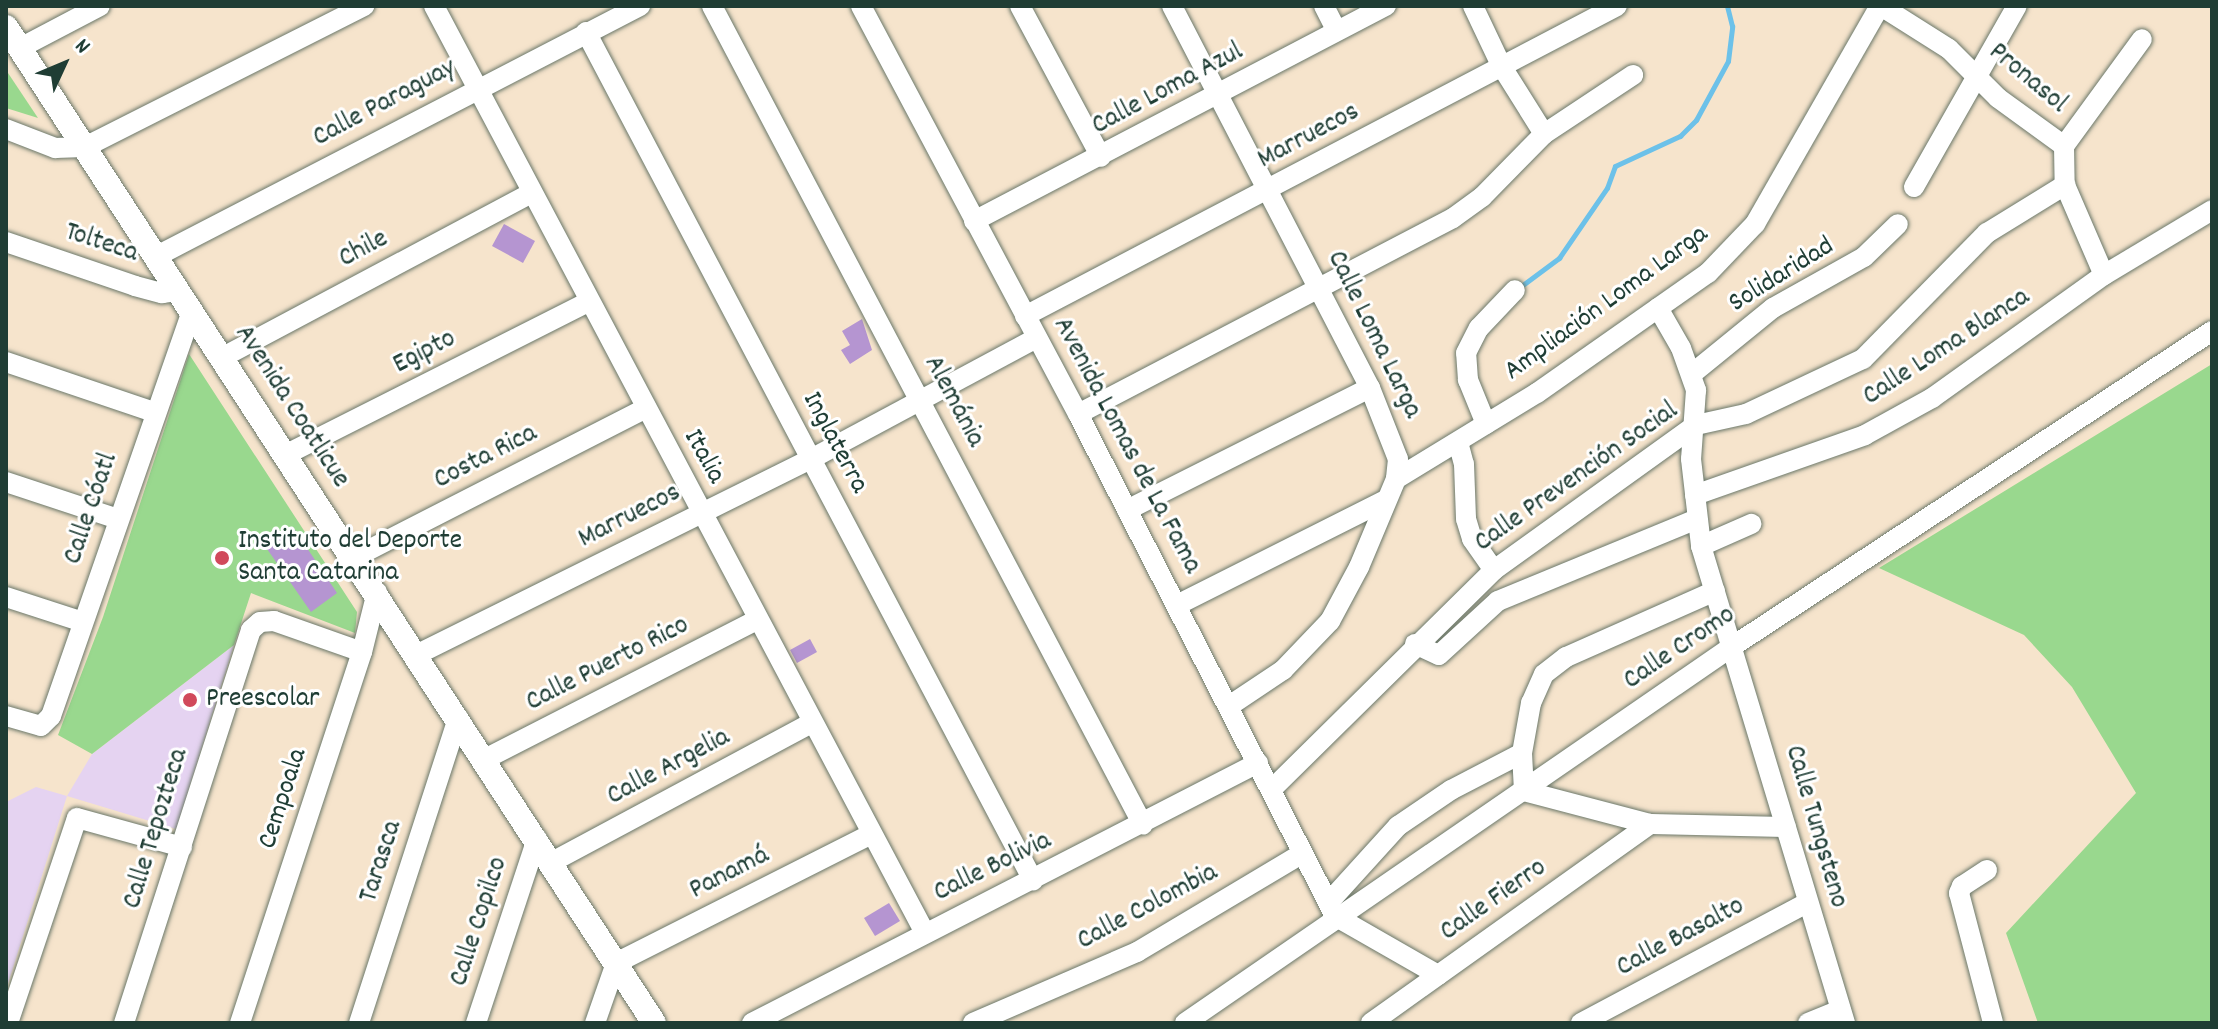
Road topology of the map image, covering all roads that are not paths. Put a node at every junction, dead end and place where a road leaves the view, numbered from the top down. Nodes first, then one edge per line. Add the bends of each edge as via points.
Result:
1 (100, 6) edge
2 (364, 6) edge
3 (434, 6) edge
4 (640, 6) edge
5 (712, 6) edge
6 (861, 6) edge
7 (1020, 6) edge
8 (1172, 6) edge
9 (1324, 6) edge
10 (1386, 6) edge
11 (1473, 6) edge
12 (1617, 6) edge
13 (1880, 6) edge
14 (2017, 6) edge
15 (6, 27) edge
16 (1337, 31) junction
17 (586, 32) junction
18 (2142, 39) dead end
19 (20, 48) junction
20 (1502, 67) junction
21 (1977, 74) junction
22 (1633, 75) dead end
23 (478, 87) junction
24 (1219, 96) junction
25 (6, 129) edge
26 (1544, 134) junction
27 (2064, 146) junction
28 (85, 147) junction
29 (1101, 157) junction
30 (2065, 185) junction
31 (1914, 187) dead end
32 (1269, 190) junction
33 (532, 193) junction
34 (2212, 210) edge
35 (974, 221) junction
36 (1898, 224) dead end
37 (6, 242) edge
38 (157, 256) junction
39 (2104, 275) junction
40 (1319, 287) junction
41 (1515, 290) dead end
42 (186, 301) junction
43 (588, 302) junction
44 (1658, 308) junction
45 (1025, 316) junction
46 (2212, 331) edge
47 (1037, 338) junction
48 (223, 357) junction
49 (6, 362) edge
50 (1693, 373) junction
51 (1370, 388) junction
52 (922, 402) junction
53 (644, 409) junction
54 (154, 412) junction
55 (1078, 414) junction
56 (1486, 424) junction
57 (1696, 425) junction
58 (1458, 442) junction
59 (287, 454) junction
60 (811, 459) junction
61 (1396, 479) junction
62 (6, 482) edge
63 (1695, 495) junction
64 (1384, 501) junction
65 (1127, 510) junction
66 (702, 512) junction
67 (118, 519) junction
68 (1697, 519) junction
69 (1751, 524) dead end
70 (1701, 546) junction
71 (353, 558) junction
72 (1494, 570) junction
73 (1715, 591) junction
74 (377, 592) junction
75 (6, 597) edge
76 (1177, 605) junction
77 (757, 620) junction
78 (83, 622) junction
79 (1415, 644) junction
80 (1733, 646) junction
81 (362, 652) junction
82 (416, 655) junction
83 (1229, 706) junction
84 (6, 716) edge
85 (458, 718) junction
86 (811, 723) junction
87 (1522, 753) junction
88 (485, 759) junction
89 (1258, 763) junction
90 (1272, 789) junction
91 (1524, 791) junction
92 (1650, 824) junction
93 (1143, 825) junction
94 (1786, 827) junction
95 (869, 835) junction
96 (537, 839) junction
97 (182, 847) junction
98 (1303, 853) junction
99 (552, 862) junction
100 (1987, 870) dead end
101 (1033, 880) junction
102 (1807, 903) junction
103 (1332, 909) junction
104 (925, 933) junction
105 (616, 963) junction
106 (1438, 975) junction
107 (1843, 1016) edge
108 (8, 1023) edge
109 (124, 1023) edge
110 (240, 1023) edge
111 (359, 1023) edge
112 (476, 1023) edge
113 (595, 1023) edge
114 (654, 1023) edge
115 (752, 1023) edge
116 (973, 1023) edge
117 (1185, 1023) edge
118 (1371, 1023) edge
119 (1581, 1023) edge
120 (1808, 1023) edge
121 (1993, 1023) edge

1 - 19 street
2 - 28 street
3 - 23 street, Italia
4 - 17 street, Calle Paraguay
5 - 52 street, Alemánia
6 - 35 street, Avenida Lomas de La Fama
7 - 29 street
8 - 24 street, Calle Loma Larga
9 - 16 street
10 - 16 street, Calle Loma Azul
11 - 20 street
12 - 20 street, Marruecos
13 - 21 street, Pronasol via 1939,42
13 - 44 street, Ampliación Loma Larga via 1755,224 1708,273
14 - 21 street
15 - 19 street, Avenida Coatlicue
16 - 24 street, Calle Loma Azul
17 - 23 street, Calle Paraguay
17 - 60 street, Inglaterra
18 - 27 street
19 - 28 street, Avenida Coatlicue
20 - 26 street
20 - 32 street, Marruecos
21 - 27 street, Pronasol via 2006,105
21 - 31 street
22 - 26 street
23 - 33 street, Italia
23 - 38 street, Calle Paraguay
24 - 29 street, Calle Loma Azul
24 - 32 street, Calle Loma Larga
25 - 28 street via 55,148
26 - 40 street via 1469,207
27 - 30 street, Pronasol
28 - 38 street, Avenida Coatlicue
29 - 35 street, Calle Loma Azul
30 - 39 street, Pronasol
30 - 57 street, Calle Prevención Social via 1987,233 1863,359 1746,414
32 - 40 street, Calle Loma Larga
32 - 45 street, Marruecos
33 - 43 street, Italia
33 - 48 street, Chile
34 - 39 street, Calle Loma Blanca
35 - 45 street, Avenida Lomas de La Fama
36 - 50 street, Solidaridad via 1855,265 1773,308
37 - 42 street, Tolteca
38 - 42 street, Avenida Coatlicue
39 - 63 street, Calle Loma Blanca via 1932,398 1865,435
40 - 51 street, Calle Loma Larga
40 - 55 street
41 - 56 street via 1479,328 1466,353 1468,380
42 - 48 street, Avenida Coatlicue
42 - 54 street, Calle Cóatl
43 - 53 street, Italia
43 - 59 street, Egipto
44 - 50 street
44 - 56 street, Ampliación Loma Larga
45 - 47 street, Avenida Lomas de La Fama
46 - 80 street, Calle Cromo
47 - 52 street, Marruecos
47 - 55 street, Avenida Lomas de La Fama
48 - 59 street, Avenida Coatlicue
49 - 54 street
50 - 57 street, Calle Tungsteno
51 - 61 street, Calle Loma Larga via 1395,443
51 - 65 street
52 - 60 street, Marruecos
52 - 93 street, Alemánia
53 - 66 street, Italia
53 - 71 street, Costa Rica
54 - 67 street, Calle Cóatl
55 - 65 street, Avenida Lomas de La Fama
56 - 58 street, Ampliación Loma Larga
57 - 63 street, Calle Tungsteno
57 - 72 street, Calle Prevención Social
58 - 61 street, Ampliación Loma Larga
58 - 72 street via 1469,529
59 - 71 street, Avenida Coatlicue
60 - 66 street, Marruecos
60 - 101 street, Inglaterra
61 - 64 street
62 - 67 street
63 - 68 street, Calle Tungsteno
64 - 76 street
64 - 83 street via 1330,621 1283,670
65 - 76 street, Avenida Lomas de La Fama
66 - 77 street, Italia
66 - 82 street, Marruecos
67 - 78 street, Calle Cóatl
68 - 70 street, Calle Tungsteno
68 - 79 street via 1498,601 1439,655
69 - 70 street
70 - 73 street, Calle Tungsteno
71 - 74 street, Avenida Coatlicue
72 - 79 street, Calle Prevención Social
73 - 80 street, Calle Tungsteno
73 - 87 street via 1553,664 1537,686
74 - 81 street, Cempoala
74 - 82 street, Avenida Coatlicue
75 - 78 street
76 - 83 street, Avenida Lomas de La Fama
77 - 86 street, Italia
77 - 88 street, Calle Puerto Rico
78 - 84 street, Calle Cóatl via 45,724
79 - 90 street, Calle Prevención Social
80 - 91 street, Calle Cromo
80 - 94 street, Calle Tungsteno
81 - 97 street, Calle Tepozteca via 274,621 255,625 243,645
81 - 110 street, Cempoala
82 - 85 street, Avenida Coatlicue
83 - 89 street, Avenida Lomas de La Fama
85 - 88 street, Avenida Coatlicue
85 - 111 street, Tarasca
86 - 95 street, Italia
86 - 99 street, Calle Argelia
87 - 91 street
87 - 103 street via 1451,790 1398,826
88 - 96 street, Avenida Coatlicue
89 - 90 street, Avenida Lomas de La Fama
89 - 93 street, Calle Bolivia
90 - 98 street, Avenida Lomas de La Fama
91 - 92 street
91 - 103 street, Calle Cromo
92 - 94 street
92 - 106 street, Calle Fierro
93 - 101 street, Calle Bolivia
94 - 102 street, Calle Tungsteno
95 - 104 street, Italia
95 - 105 street, Panamá
96 - 99 street, Avenida Coatlicue
96 - 112 street, Calle Copilco
97 - 108 street via 77,818
97 - 109 street, Calle Tepozteca
98 - 103 street, Avenida Lomas de La Fama
98 - 116 street, Calle Colombia via 1137,952
99 - 105 street, Avenida Coatlicue
100 - 121 street via 1959,893
101 - 104 street, Calle Bolivia
102 - 107 street, Calle Tungsteno
102 - 119 street, Calle Basalto
103 - 106 street
103 - 117 street, Calle Cromo
104 - 115 street, Calle Bolivia
105 - 113 street
105 - 114 street, Avenida Coatlicue
106 - 118 street, Calle Fierro
107 - 120 street

